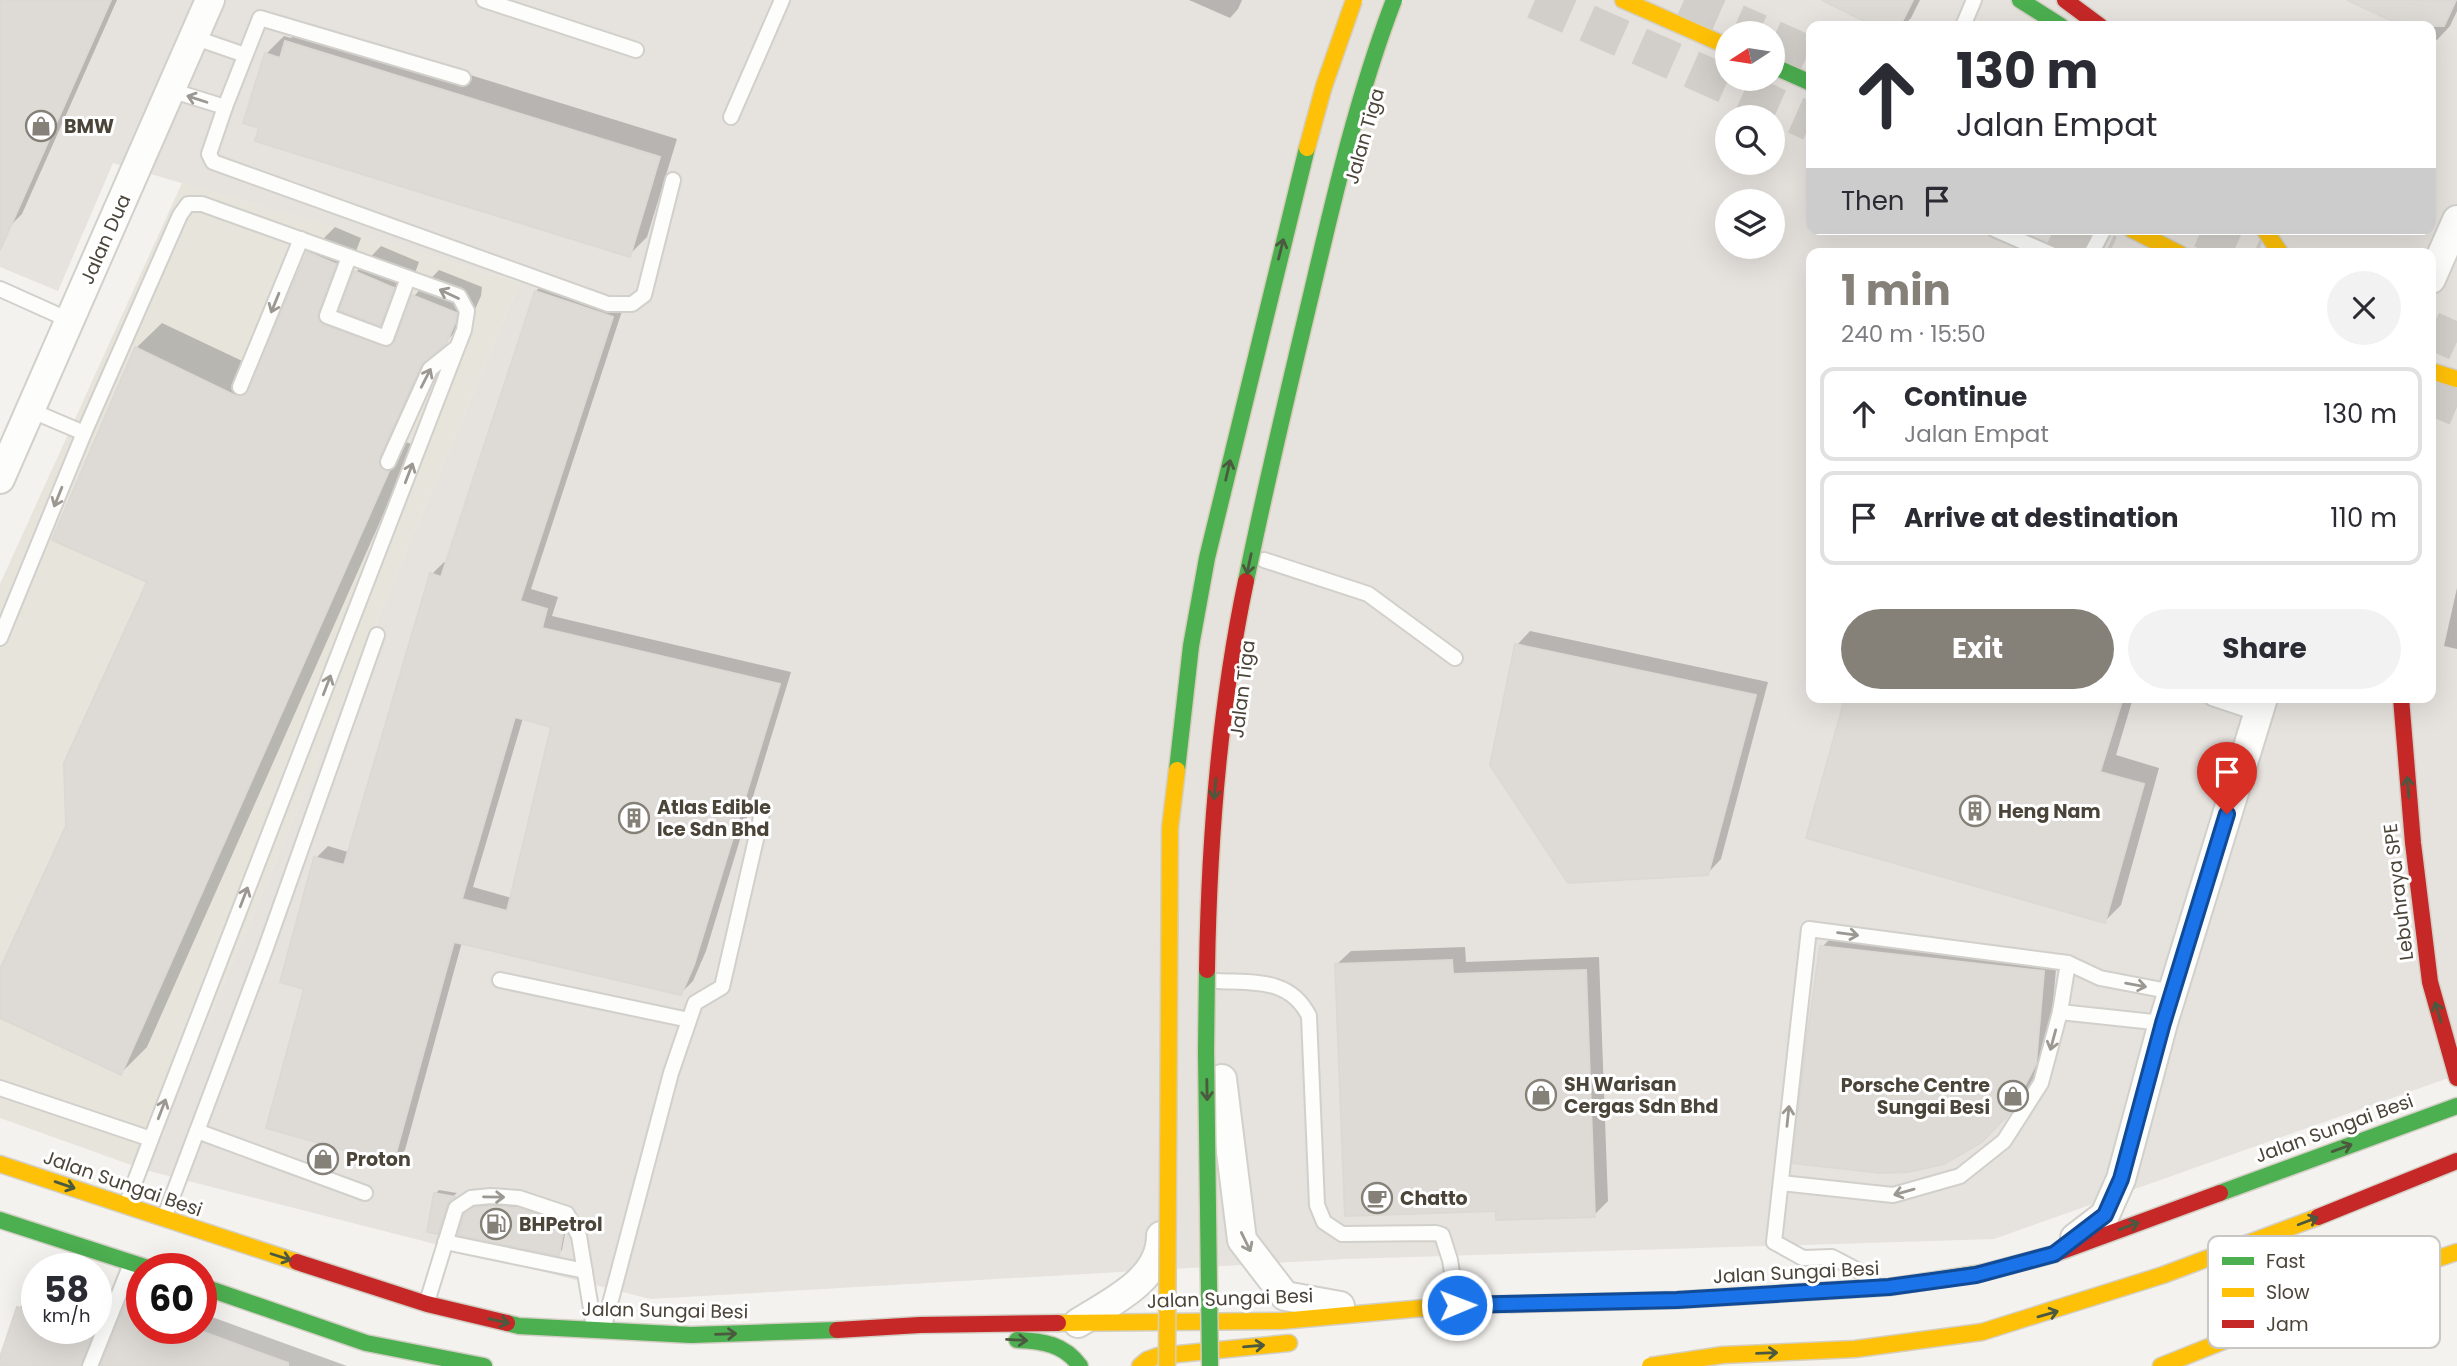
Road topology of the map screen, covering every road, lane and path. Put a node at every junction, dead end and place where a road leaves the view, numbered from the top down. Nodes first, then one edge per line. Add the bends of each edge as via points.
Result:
1 (210, 0) edge
2 (484, 0) edge
3 (782, 0) edge
4 (1341, 0) edge
5 (1354, 0) edge
6 (1394, 0) edge
7 (1408, 0) edge
8 (1623, 0) edge
9 (1974, 0) edge
10 (2020, 0) edge
11 (2066, 0) edge
12 (1964, 21) edge
13 (2053, 21) edge
14 (2093, 21) edge
15 (194, 37) junction
16 (1715, 41) edge
17 (636, 50) dead end
18 (245, 55) junction
19 (1785, 71) edge
20 (463, 78) dead end
21 (1806, 81) edge
22 (170, 90) junction
23 (225, 107) junction
24 (731, 117) dead end
25 (673, 180) dead end
26 (2457, 220) edge
27 (2008, 235) edge
28 (2143, 235) edge
29 (301, 239) junction
30 (2037, 248) edge
31 (2168, 248) edge
32 (349, 257) junction
33 (2436, 268) edge
34 (408, 278) junction
35 (0, 289) edge
36 (69, 320) junction
37 (458, 347) junction
38 (2436, 373) edge
39 (2457, 379) edge
40 (240, 387) dead end
41 (30, 410) junction
42 (84, 433) junction
43 (388, 462) dead end
44 (0, 479) edge
45 (1264, 560) junction
46 (377, 635) dead end
47 (0, 638) edge
48 (1455, 657) dead end
49 (2242, 703) edge
50 (2401, 703) edge
51 (2260, 706) edge
52 (762, 813) dead end
53 (2439, 920) dead end
54 (2068, 962) junction
55 (500, 980) dead end
56 (1218, 981) junction
57 (2173, 992) junction
58 (2453, 1004) dead end
59 (2060, 1012) junction
60 (689, 1020) junction
61 (2163, 1023) junction
62 (2457, 1078) edge
63 (0, 1088) edge
64 (2457, 1106) edge
65 (197, 1131) junction
66 (151, 1139) junction
67 (2457, 1161) edge
68 (0, 1164) edge
69 (1781, 1183) junction
70 (365, 1194) dead end
71 (126, 1206) junction
72 (164, 1219) junction
73 (1, 1222) edge
74 (2269, 1236) edge
75 (445, 1242) junction
76 (2457, 1252) edge
77 (2054, 1254) junction
78 (2440, 1258) edge
79 (2208, 1259) edge
80 (126, 1260) edge
81 (585, 1271) junction
82 (126, 1277) edge
83 (1889, 1287) junction
84 (217, 1292) edge
85 (1677, 1300) junction
86 (427, 1304) junction
87 (1457, 1305) junction
88 (1370, 1312) junction
89 (1499, 1321) dead end
90 (1078, 1323) junction
91 (599, 1331) junction
92 (802, 1332) junction
93 (1307, 1342) dead end
94 (366, 1343) junction
95 (2208, 1348) edge
96 (2165, 1365) edge
97 (89, 1366) edge
98 (415, 1366) edge
99 (485, 1366) edge
100 (1080, 1366) edge
101 (1140, 1366) edge
102 (1167, 1366) edge
103 (1210, 1366) edge
104 (1650, 1366) edge

1 - 15 street, Jalan Dua
2 - 17 lane
3 - 24 lane
4 - 90 street via 1289,158 1241,342 1181,631 1170,716 1159,886 1161,1248 1140,1283
102 -> 5 main road, bridge via 1170,828 1191,646 1207,558 1296,186
6 -> 103 main road, bridge via 1335,194 1235,631 1214,790 1208,920
7 - 45 street, Jalan Tiga via 1363,127
8 - 16 main road
9 - 12 lane
10 - 13 main road
11 - 14 main road
15 - 18 lane
15 - 22 street, Jalan Dua
18 - 20 lane via 260,18 264,18
18 - 23 lane
19 - 21 main road
23 -> 22 lane
22 - 36 street, Jalan Dua
23 - 25 lane via 209,154 213,162 608,304 632,304 644,295
26 - 33 street
27 - 30 lane
28 - 31 main road
29 - 32 lane
29 -> 40 lane
29 - 42 lane via 202,204 188,204
32 - 34 lane
32 - 34 lane via 327,316 386,338
37 -> 34 lane via 467,311 458,296
35 - 36 lane
36 - 41 street, Jalan Dua
43 -> 37 lane via 430,369
66 -> 37 lane
38 - 39 main road
41 - 42 lane
41 - 44 street, Jalan Dua
42 -> 47 lane
45 - 48 lane via 1368,594
45 - 56 street, Jalan Tiga via 1247,642 1231,775
46 - 65 lane
49 - 51 lane
62 -> 50 main road, Lebuhraya SPE via 2430,982
51 - 57 street
52 - 60 lane via 722,987 695,1003
53 - 58 main road, Lebuhraya SPE via 2446,985
54 -> 57 lane via 2100,978
54 - 59 lane
69 -> 54 lane via 1808,929
55 - 60 lane
56 - 87 lane via 1273,984 1294,995 1309,1016 1317,1205 1324,1222 1342,1234 1442,1234
56 -> 88 street, Jalan Tiga via 1219,1055 1242,1240 1285,1297
57 - 61 street
59 - 61 lane
59 -> 69 lane via 2041,1083 2004,1141 1960,1175 1893,1195
60 - 91 lane
61 - 77 street via 2121,1179 2105,1215
63 - 66 lane
77 -> 64 main road, Jalan Sungai Besi
65 - 70 lane
65 - 72 lane
66 - 71 lane
74 -> 67 main road, bridge
68 -> 71 main road, Jalan Sungai Besi
69 - 83 lane via 1774,1242 1803,1258 1832,1257
71 - 72 main road, Jalan Sungai Besi
72 -> 86 main road, Jalan Sungai Besi
73 - 80 main road
75 - 81 lane
75 -> 81 lane via 456,1209 471,1198 519,1198 567,1214 579,1236
75 - 86 lane
76 - 78 main road
77 - 83 main road, Jalan Sungai Besi via 1976,1275
104 -> 79 main road, bridge via 1723,1355 1856,1349 1982,1332 2077,1306
81 - 91 lane
82 - 97 lane
83 - 85 main road, Jalan Sungai Besi
84 - 94 main road
85 - 87 main road, Jalan Sungai Besi
85 - 89 main road
86 -> 91 main road, Jalan Sungai Besi via 519,1326
87 - 88 main road, Jalan Sungai Besi
88 - 90 main road, Jalan Sungai Besi via 1281,1321
90 - 92 main road, Jalan Sungai Besi
91 -> 92 main road, Jalan Sungai Besi via 691,1335
92 -> 100 main road via 1044,1341 1070,1352
101 -> 93 main road via 1158,1356
94 - 98 main road
94 - 99 main road
95 - 96 main road

